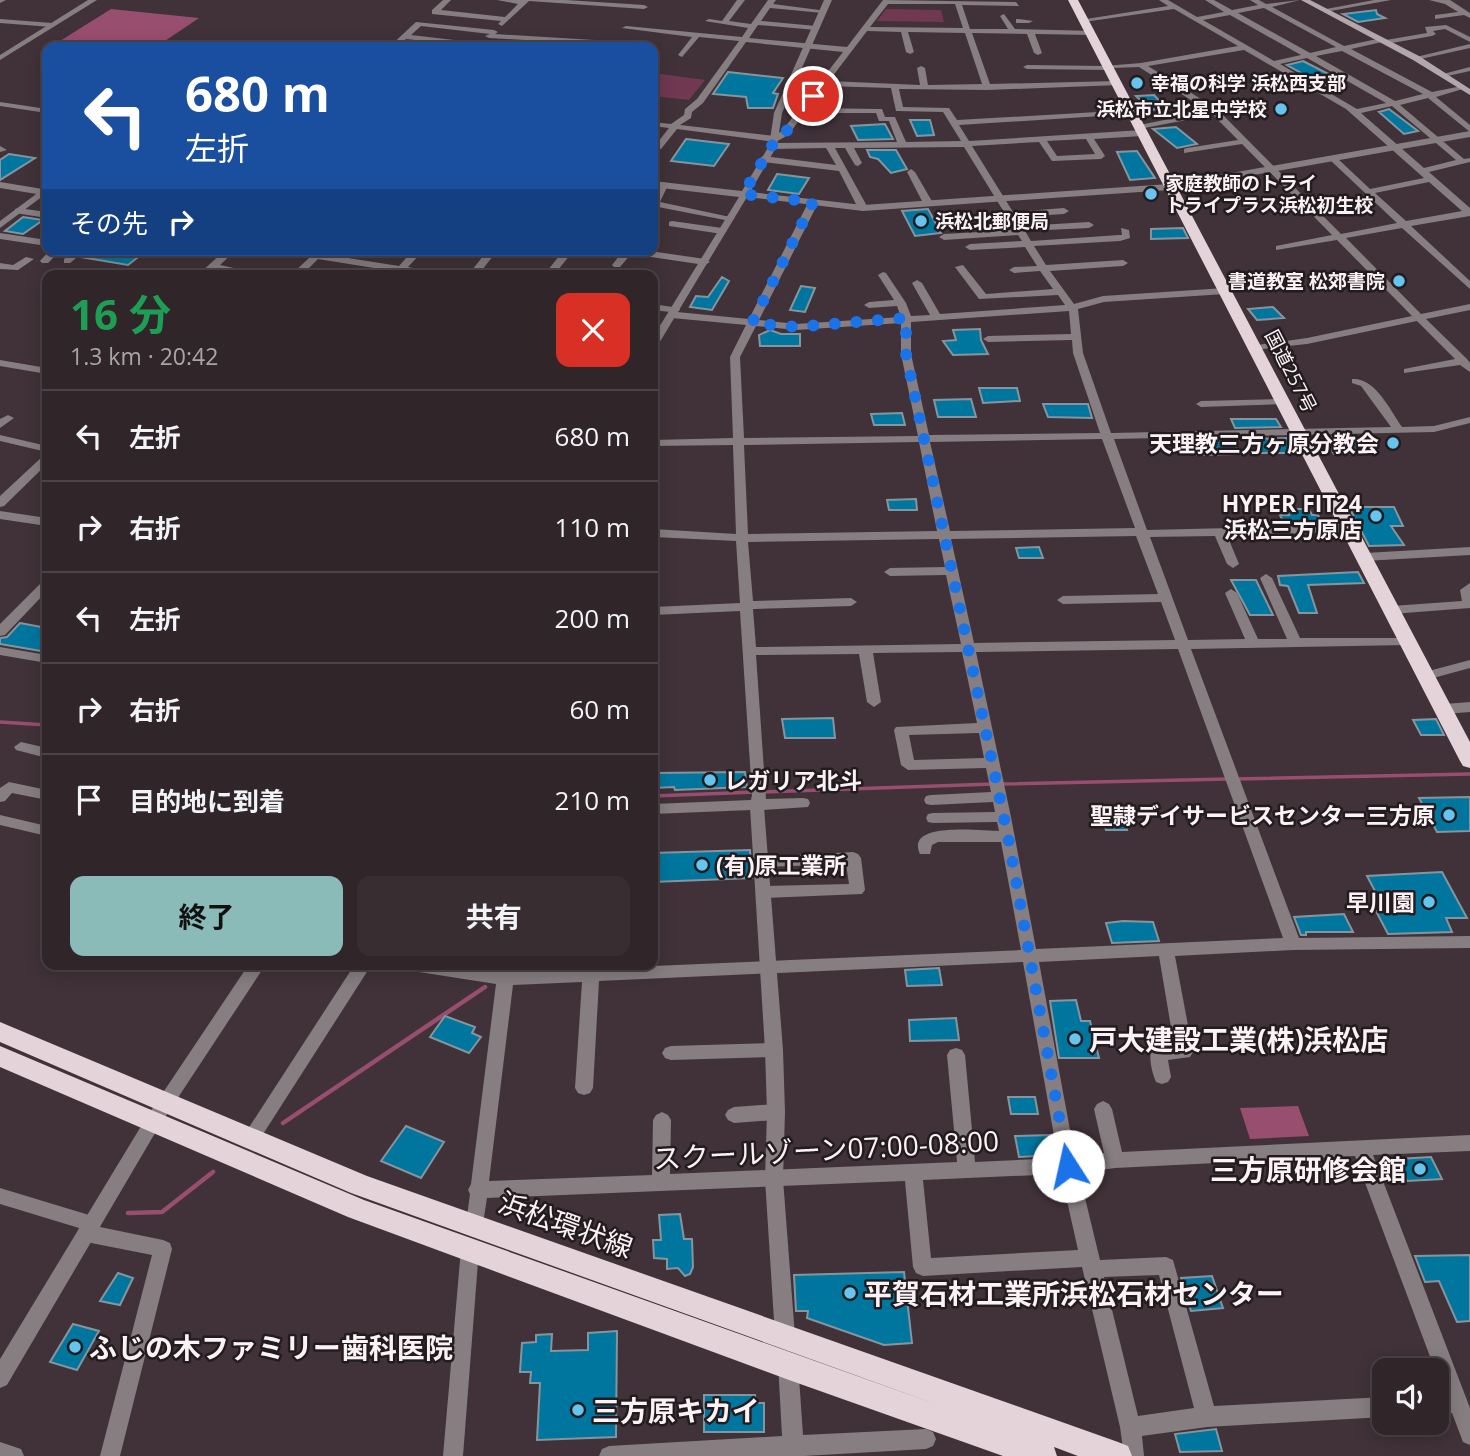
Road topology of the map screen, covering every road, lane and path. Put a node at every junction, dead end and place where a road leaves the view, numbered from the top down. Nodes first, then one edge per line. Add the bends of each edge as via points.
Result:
1 (93, 0) edge
2 (447, 0) edge
3 (501, 0) edge
4 (650, 0) edge
5 (741, 0) edge
6 (828, 0) edge
7 (1073, 0) edge
8 (1163, 0) edge
9 (1209, 0) edge
10 (1254, 0) edge
11 (1296, 0) edge
12 (1305, 0) edge
13 (1386, 0) edge
14 (1399, 0) edge
15 (1433, 0) edge
16 (527, 1) edge
17 (758, 1) edge
18 (887, 1) edge
19 (958, 1) edge
20 (1374, 1) edge
21 (1447, 2) edge
22 (770, 3) edge
23 (1016, 4) dead end
24 (1470, 5) edge
25 (1265, 6) junction
26 (644, 7) junction
27 (1174, 7) junction
28 (1422, 8) dead end
29 (1325, 10) junction
30 (823, 11) junction
31 (1231, 12) junction
32 (1467, 15) edge
33 (1004, 16) dead end
34 (1438, 17) dead end
35 (507, 19) junction
36 (1197, 19) junction
37 (1084, 20) junction
38 (709, 21) dead end
39 (1029, 21) dead end
40 (3, 22) edge
41 (724, 23) junction
42 (754, 24) junction
43 (52, 25) junction
44 (626, 27) junction
45 (816, 28) junction
46 (867, 29) junction
47 (904, 30) junction
48 (968, 31) junction
49 (1013, 32) junction
50 (1027, 32) junction
51 (1090, 33) junction
52 (491, 34) junction
53 (696, 34) junction
54 (405, 37) junction
55 (1470, 40) edge
56 (1384, 41) junction
57 (399, 42) edge
58 (446, 42) edge
59 (483, 42) edge
60 (578, 42) edge
61 (613, 42) edge
62 (741, 43) junction
63 (808, 46) junction
64 (1246, 47) junction
65 (1343, 48) junction
66 (1468, 48) edge
67 (759, 49) dead end
68 (849, 50) junction
69 (910, 52) dead end
70 (1038, 52) dead end
71 (1436, 54) junction
72 (682, 55) dead end
73 (1309, 56) junction
74 (0, 58) edge
75 (1416, 58) junction
76 (1447, 59) dead end
77 (1274, 63) junction
78 (1141, 65) junction
79 (1027, 67) dead end
80 (1108, 67) junction
81 (921, 68) dead end
82 (1470, 69) edge
83 (1443, 75) junction
84 (822, 83) junction
85 (1116, 83) junction
86 (895, 87) junction
87 (924, 88) junction
88 (988, 88) junction
89 (1466, 90) edge
90 (1431, 96) junction
91 (1393, 103) junction
92 (0, 104) edge
93 (42, 110) edge
94 (801, 110) junction
95 (1132, 112) junction
96 (1215, 112) junction
97 (1356, 113) junction
98 (1044, 119) junction
99 (954, 123) junction
100 (658, 124) edge
101 (674, 126) junction
102 (1141, 130) junction
103 (1470, 132) edge
104 (1088, 136) junction
105 (1057, 138) junction
106 (1041, 139) junction
107 (1244, 141) junction
108 (1437, 141) junction
109 (774, 142) junction
110 (967, 144) junction
111 (903, 146) junction
112 (658, 147) dead end
113 (830, 147) junction
114 (849, 147) junction
115 (1048, 148) junction
116 (1395, 149) junction
117 (1001, 150) dead end
118 (1187, 151) dead end
119 (763, 159) junction
120 (1333, 159) junction
121 (1466, 160) edge
122 (858, 163) dead end
123 (843, 169) junction
124 (1271, 170) junction
125 (1422, 171) junction
126 (911, 172) dead end
127 (1430, 179) junction
128 (658, 184) edge
129 (0, 185) edge
130 (664, 185) junction
131 (1169, 187) junction
132 (42, 190) edge
133 (42, 192) edge
134 (1367, 192) junction
135 (743, 194) junction
136 (658, 196) edge
137 (1002, 198) junction
138 (813, 202) junction
139 (928, 203) junction
140 (658, 205) edge
141 (863, 208) junction
142 (18, 211) junction
143 (1063, 212) dead end
144 (1469, 212) edge
145 (42, 214) edge
146 (1011, 215) junction
147 (730, 218) junction
148 (2, 222) edge
149 (671, 224) dead end
150 (1089, 225) dead end
151 (1403, 225) junction
152 (1124, 230) dead end
153 (722, 231) junction
154 (1020, 231) junction
155 (0, 236) edge
156 (944, 237) dead end
157 (1337, 237) junction
158 (42, 242) edge
159 (1028, 244) junction
160 (970, 247) dead end
161 (1279, 248) dead end
162 (658, 255) edge
163 (50, 256) edge
164 (73, 256) edge
165 (225, 256) edge
166 (316, 256) joint
167 (336, 256) edge
168 (413, 256) edge
169 (488, 256) edge
170 (564, 256) edge
171 (625, 256) edge
172 (29, 259) dead end
173 (334, 259) junction
174 (45, 261) dead end
175 (67, 261) dead end
176 (705, 262) junction
177 (1122, 262) dead end
178 (617, 265) dead end
179 (0, 266) edge
180 (212, 267) junction
181 (960, 267) dead end
182 (1043, 268) junction
183 (401, 269) junction
184 (209, 270) edge
185 (231, 270) edge
186 (301, 270) edge
187 (407, 270) edge
188 (476, 270) edge
189 (553, 270) edge
190 (1014, 270) dead end
191 (883, 275) dead end
192 (917, 283) dead end
193 (1470, 286) edge
194 (1225, 291) junction
195 (1060, 292) junction
196 (901, 303) junction
197 (869, 305) dead end
198 (1071, 307) junction
199 (1470, 307) edge
200 (658, 308) edge
201 (673, 313) junction
202 (936, 316) junction
203 (906, 318) junction
204 (1419, 318) junction
205 (752, 323) junction
206 (658, 334) edge
207 (1076, 337) junction
208 (988, 340) dead end
209 (1257, 348) junction
210 (0, 363) edge
211 (1466, 365) edge
212 (42, 370) edge
213 (1408, 371) dead end
214 (1356, 381) dead end
215 (1282, 401) junction
216 (1201, 404) dead end
217 (1470, 420) edge
218 (1399, 430) junction
219 (1298, 433) junction
220 (1105, 434) junction
221 (924, 438) junction
222 (1, 440) edge
223 (739, 440) junction
224 (658, 443) edge
225 (42, 448) edge
226 (42, 463) edge
227 (0, 503) edge
228 (0, 514) edge
229 (42, 521) edge
230 (1349, 528) junction
231 (1219, 531) junction
232 (658, 533) edge
233 (1141, 533) junction
234 (942, 534) junction
235 (741, 538) junction
236 (1470, 551) edge
237 (1365, 557) junction
238 (1233, 564) dead end
239 (951, 571) junction
240 (890, 572) dead end
241 (1266, 578) dead end
242 (1470, 587) edge
243 (42, 589) edge
244 (1231, 593) dead end
245 (33, 598) junction
246 (1166, 598) junction
247 (42, 600) edge
248 (1063, 600) dead end
249 (851, 602) dead end
250 (747, 606) junction
251 (1392, 610) junction
252 (658, 611) edge
253 (0, 632) edge
254 (1407, 641) junction
255 (1295, 642) junction
256 (1253, 643) junction
257 (1184, 644) junction
258 (865, 648) junction
259 (968, 648) junction
260 (0, 650) edge
261 (751, 651) junction
262 (42, 658) edge
263 (1470, 664) edge
264 (1426, 676) junction
265 (874, 702) dead end
266 (1470, 707) edge
267 (1445, 709) junction
268 (985, 728) junction
269 (21, 747) dead end
270 (42, 752) edge
271 (1470, 761) edge
272 (996, 780) junction
273 (42, 794) edge
274 (758, 796) junction
275 (0, 797) edge
276 (931, 800) dead end
277 (803, 803) dead end
278 (658, 808) edge
279 (933, 817) dead end
280 (1004, 817) junction
281 (0, 820) edge
282 (42, 829) edge
283 (1008, 837) junction
284 (925, 850) dead end
285 (763, 861) junction
286 (765, 892) junction
287 (1470, 942) edge
288 (1293, 944) junction
289 (1166, 952) junction
290 (1030, 957) junction
291 (769, 968) junction
292 (254, 970) edge
293 (360, 970) edge
294 (481, 970) edge
295 (506, 972) edge
296 (591, 975) junction
297 (0, 1032) edge
298 (774, 1050) junction
299 (671, 1053) dead end
300 (956, 1055) dead end
301 (0, 1056) edge
302 (1162, 1077) dead end
303 (584, 1088) dead end
304 (1103, 1109) dead end
305 (776, 1112) junction
306 (159, 1113) junction
307 (734, 1115) dead end
308 (662, 1120) dead end
309 (252, 1136) junction
310 (1470, 1143) edge
311 (1361, 1148) junction
312 (1115, 1160) junction
313 (1068, 1166) junction
314 (967, 1170) junction
315 (913, 1174) junction
316 (774, 1179) junction
317 (661, 1184) junction
318 (477, 1190) junction
319 (0, 1196) edge
320 (89, 1228) junction
321 (472, 1237) junction
322 (1092, 1264) junction
323 (785, 1336) junction
324 (789, 1367) junction
325 (0, 1378) edge
326 (1449, 1403) edge
327 (1458, 1403) junction
328 (1372, 1408) edge
329 (1207, 1417) junction
330 (1130, 1427) junction
331 (1470, 1435) edge
332 (926, 1439) dead end
333 (794, 1451) edge
334 (0, 1452) edge
335 (14, 1456) edge
336 (110, 1456) edge
337 (453, 1456) edge
338 (609, 1456) edge
339 (1043, 1456) edge
340 (1118, 1456) edge
341 (1134, 1456) edge

1 - 43 street
2 - 35 street via 435,12
3 - 16 street
4 - 26 street
5 - 41 street
6 - 30 street
7 - 37 highway, 国道257号
8 - 27 street
9 - 31 street
10 - 25 street
11 - 25 street
12 - 29 main road
13 - 14 street
13 - 20 street
15 - 21 street
16 - 26 street
16 - 35 street
17 - 22 street
18 - 19 street
18 - 46 street
19 - 23 street
19 - 48 street
20 - 29 street
21 - 24 street
21 - 28 street
21 - 32 street
22 - 30 street
22 - 42 street
25 - 31 street
25 - 65 street
26 - 44 street
27 - 36 street
27 - 37 street
29 - 56 main road
30 - 45 street
31 - 36 street
31 - 73 street
32 - 34 street
33 - 49 street
35 - 52 street
36 - 64 street
37 - 51 highway, 国道257号
38 - 41 street
39 - 50 street via 1017,17
40 - 43 street
41 - 42 street
42 - 45 street
42 - 62 street
43 - 74 street
44 - 53 street
44 - 61 street
45 - 63 street
46 - 47 street
46 - 68 street
47 - 48 street via 928,34
47 - 69 street
48 - 49 street
48 - 88 street
49 - 50 street
50 - 51 street
50 - 70 street
51 - 80 highway, 国道257号
52 - 54 street via 419,24
52 - 59 street
52 - 60 street
53 - 62 street
53 - 72 street
54 - 57 street
54 - 58 street
55 - 56 street via 1443,27 1428,29 1432,34
56 - 65 street
56 - 75 main road
62 - 63 street
62 - 67 street
62 - 101 street via 688,116
63 - 68 street
63 - 109 street via 778,113
64 - 77 street
64 - 78 street
65 - 73 street
65 - 90 street
66 - 71 street
68 - 84 street
71 - 75 street
71 - 76 street
73 - 77 street
73 - 91 street
75 - 83 main road
77 - 97 street
78 - 80 street
78 - 96 street
79 - 80 street
80 - 85 highway, 国道257号
81 - 87 street
82 - 83 street
83 - 89 main road
84 - 86 street
84 - 94 street
85 - 88 street
85 - 95 highway, 国道257号
86 - 87 street
86 - 99 street via 899,109 946,110
87 - 88 street
89 - 90 street
90 - 91 street
90 - 103 street
91 - 97 street
91 - 108 street
92 - 93 street
94 - 109 street
94 - 111 street via 879,111 882,119 892,119
95 - 98 street
95 - 102 highway, 国道257号
96 - 102 street
96 - 107 street
97 - 116 street
98 - 99 street
98 - 105 street
99 - 110 street
100 - 101 street
101 - 109 street
101 - 112 street
102 - 104 street
102 - 131 highway, 国道257号
103 - 108 street
104 - 105 street
104 - 115 street via 1101,156 1055,159
105 - 106 street
106 - 110 street
106 - 115 street
107 - 118 street
107 - 124 street
108 - 116 street
108 - 121 street
109 - 113 street
109 - 119 street
110 - 111 street
110 - 137 street
111 - 114 street
113 - 114 street
113 - 123 street
114 - 122 street
115 - 117 street
116 - 120 street
116 - 125 street
119 - 123 street
119 - 135 street
120 - 124 street
120 - 134 street
121 - 125 street
123 - 141 street
124 - 131 street
124 - 157 street
125 - 127 street
126 - 139 street
127 - 134 street
127 - 144 street
128 - 130 street
129 - 132 street
130 - 135 street
130 - 136 street
131 - 137 street
131 - 194 highway, 国道257号
133 - 142 street
134 - 151 street
135 - 138 street
135 - 147 street
137 - 139 street
137 - 146 street
138 - 141 street
138 - 205 street
139 - 141 street
140 - 147 street
142 - 145 street
142 - 148 street
143 - 146 street
144 - 151 street
146 - 154 street
147 - 153 street
149 - 153 street
150 - 154 street
151 - 157 street
151 - 193 street
152 - 159 street via 1127,236 1120,238
153 - 176 street
154 - 156 street
154 - 159 street
155 - 158 street
157 - 161 street
157 - 204 street
159 - 160 street
159 - 182 street
162 - 176 street
163 - 174 street
164 - 175 street
165 - 180 street
166 - 173 street
166 - 186 street
167 - 173 street
168 - 183 street
169 - 188 street
170 - 189 street
171 - 178 street
172 - 179 street via 15,268
173 - 183 street
176 - 201 street
177 - 182 street
180 - 184 street
180 - 185 street
181 - 195 street via 983,298
182 - 190 street
182 - 195 street
183 - 187 street
191 - 196 street
192 - 202 street
194 - 198 street via 1102,299
194 - 209 highway, 国道257号
195 - 198 street
196 - 197 street
196 - 203 street
198 - 202 street
198 - 207 street
199 - 204 street
200 - 201 street
201 - 205 street
201 - 206 street
202 - 203 street
203 - 205 street via 796,327
203 - 221 street via 906,354
204 - 209 street
204 - 211 street
205 - 223 street via 734,357
207 - 208 street
207 - 220 street
209 - 215 highway, 国道257号
210 - 212 street
211 - 213 street
214 - 218 street via 1365,384
215 - 216 street
215 - 219 highway, 国道257号
217 - 218 street via 1434,429
218 - 219 street
219 - 220 street
219 - 230 highway, 国道257号
220 - 221 street
220 - 233 street
221 - 223 street
221 - 234 street
222 - 225 street
223 - 224 street
223 - 235 street
226 - 227 street
228 - 229 street
230 - 231 street
230 - 237 highway, 国道257号
231 - 233 street
231 - 238 street
232 - 235 street
233 - 234 street
233 - 246 street
234 - 235 street
234 - 239 street
235 - 250 street
236 - 237 street
237 - 251 highway, 国道257号
239 - 240 street
239 - 259 street
241 - 255 street
242 - 251 street via 1467,606
243 - 245 street
244 - 256 street
245 - 247 street
245 - 253 street
246 - 248 street
246 - 257 street
249 - 250 street
250 - 252 street
250 - 261 street
251 - 254 highway, 国道257号
254 - 255 street
254 - 264 highway, 国道257号
255 - 256 street
256 - 257 street
257 - 259 street
257 - 288 street
258 - 259 street
258 - 261 street
258 - 265 street
259 - 268 street
260 - 262 street
261 - 274 street
263 - 264 street
264 - 267 highway, 国道257号
266 - 267 street
267 - 271 highway, 国道257号
268 - 272 street
268 - 272 street via 901,730 908,765
269 - 270 street
272 - 276 street
272 - 280 street
273 - 275 street via 9,787
274 - 277 street
274 - 278 street
274 - 285 street
279 - 280 street
280 - 283 street
281 - 282 street
283 - 284 street via 935,836 924,843
283 - 290 street
285 - 286 street
285 - 286 street via 853,858 857,890
286 - 291 street
287 - 288 street
288 - 289 street
289 - 290 street
289 - 302 street via 1184,1052 1158,1053
290 - 291 street
290 - 313 street
291 - 296 street
291 - 298 street
292 - 306 street
293 - 309 street
294 - 295 street
295 - 296 street
295 - 318 street
296 - 303 street
297 - 306 highway, 浜松環状線
298 - 299 street
298 - 305 street
300 - 314 street
301 - 306 highway, 浜松環状線
304 - 312 street
305 - 307 street
305 - 316 street
306 - 309 highway, 浜松環状線
306 - 320 street
306 - 321 highway, 浜松環状線 via 357,1209
308 - 317 street
309 - 321 highway, 浜松環状線
310 - 311 street, スクールゾーン07:00-08:00
311 - 312 street, スクールゾーン07:00-08:00
311 - 327 street
312 - 313 street, スクールゾーン07:00-08:00
313 - 314 street, スクールゾーン07:00-08:00
313 - 322 street
314 - 315 street, スクールゾーン07:00-08:00
315 - 316 street, スクールゾーン07:00-08:00
315 - 322 street via 923,1267
316 - 317 street, スクールゾーン07:00-08:00
316 - 323 street
317 - 318 street, スクールゾーン07:00-08:00
318 - 321 street
319 - 320 street
320 - 325 street
320 - 336 street via 163,1249
321 - 323 highway, 浜松環状線
321 - 324 highway, 浜松環状線
321 - 337 street
322 - 329 street via 1166,1266
322 - 330 street
323 - 324 street
323 - 340 highway, 浜松環状線
324 - 333 street
324 - 339 highway, 浜松環状線
326 - 327 street
327 - 331 street
328 - 329 street
329 - 330 street
330 - 341 street
332 - 333 street
333 - 338 street
334 - 335 street

